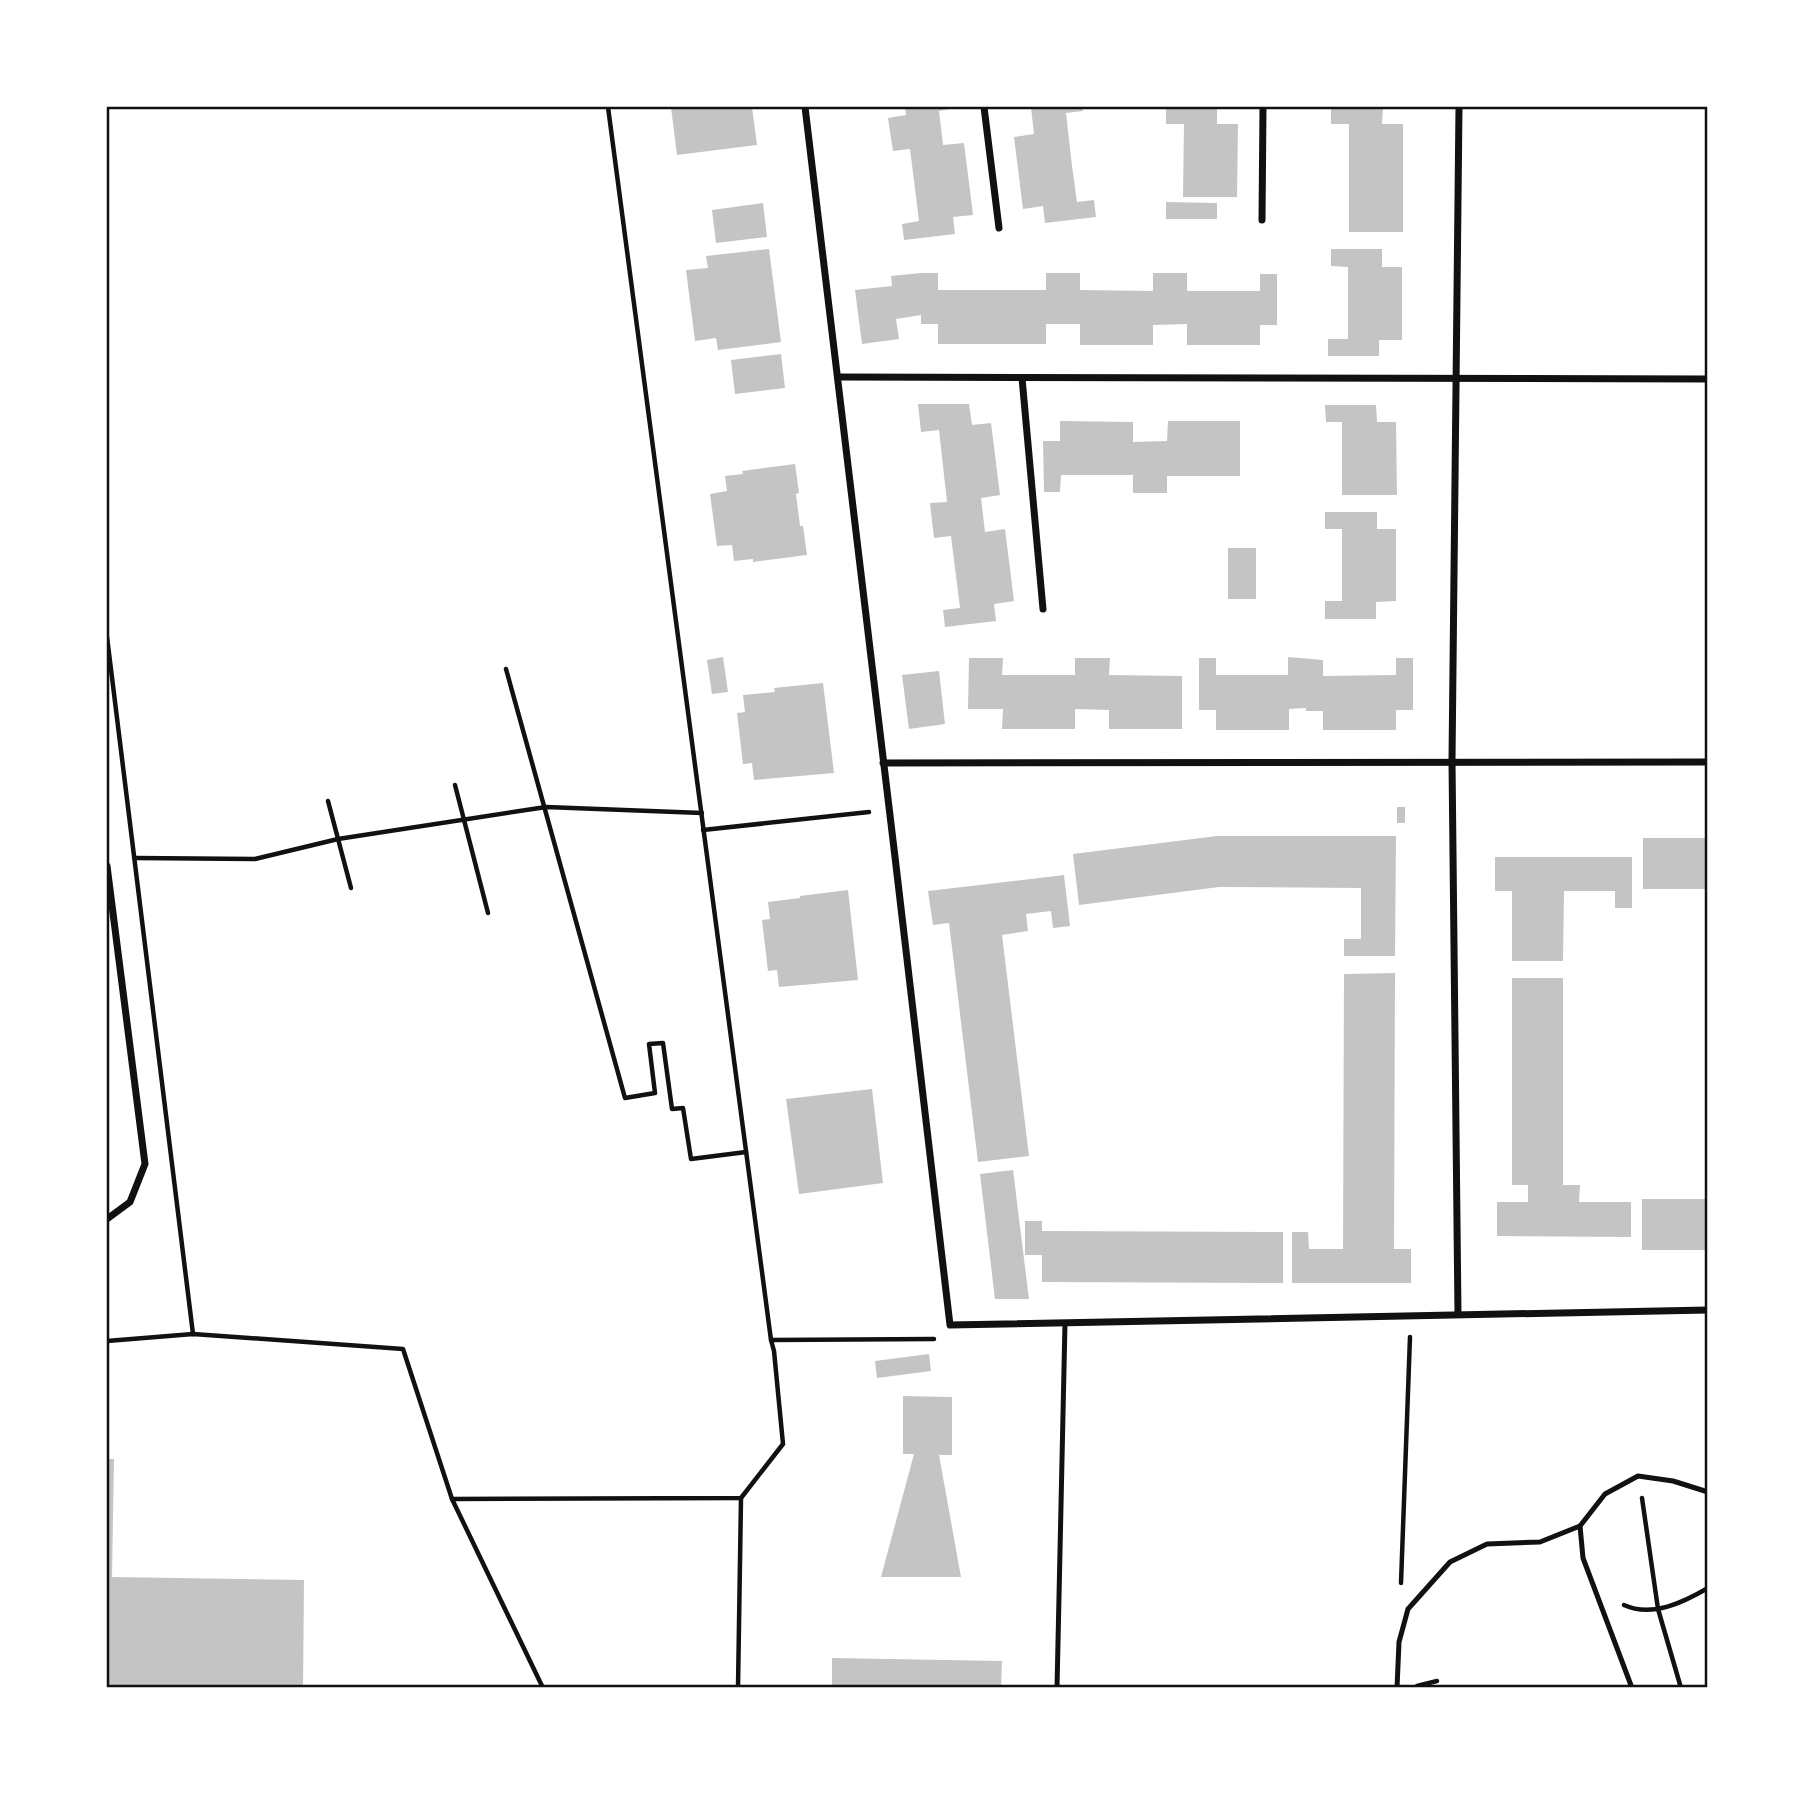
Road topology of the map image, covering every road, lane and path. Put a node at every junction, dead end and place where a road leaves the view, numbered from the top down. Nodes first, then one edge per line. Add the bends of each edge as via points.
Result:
1 (608, 107) edge
2 (805, 107) edge
3 (984, 107) edge
4 (1263, 107) edge
5 (1459, 107) edge
6 (1262, 220) dead end
7 (999, 229) dead end
8 (839, 377) junction
9 (1022, 378) junction
10 (1457, 378) junction
11 (1708, 379) edge
12 (1043, 609) dead end
13 (107, 637) edge
14 (506, 669) dead end
15 (1452, 761) junction
16 (1708, 762) edge
17 (883, 763) junction
18 (455, 785) dead end
19 (328, 801) dead end
20 (545, 807) junction
21 (888, 811) junction
22 (702, 813) junction
23 (464, 820) junction
24 (703, 830) junction
25 (338, 839) junction
26 (135, 858) junction
27 (107, 866) edge
28 (351, 888) dead end
29 (488, 914) dead end
30 (746, 1152) junction
31 (107, 1219) edge
32 (1708, 1310) edge
33 (1458, 1314) junction
34 (1410, 1315) junction
35 (1065, 1323) junction
36 (950, 1325) junction
37 (193, 1334) junction
38 (771, 1340) junction
39 (107, 1341) edge
40 (1638, 1476) junction
41 (1708, 1492) edge
42 (741, 1498) junction
43 (452, 1499) junction
44 (1580, 1526) junction
45 (1708, 1588) edge
46 (1594, 1590) junction
47 (1408, 1609) junction
48 (1658, 1609) junction
49 (1437, 1681) dead end
50 (543, 1688) edge
51 (738, 1688) edge
52 (1057, 1688) edge
53 (1397, 1688) edge
54 (1409, 1688) edge
55 (1632, 1688) edge
56 (1681, 1688) edge

1 - 22 path
2 - 8 street
3 - 7 street
4 - 6 street
5 - 10 street
8 - 9 street
8 - 17 street
9 - 10 street
9 - 12 street
10 - 11 street
10 - 15 street
13 - 26 path
14 - 20 path
15 - 16 street
15 - 17 street
15 - 33 street
17 - 21 street
18 - 23 path
19 - 25 path
20 - 22 path
20 - 23 path
20 - 30 path via 625,1098 655,1093 649,1044 663,1043 672,1110 683,1108 691,1159
21 - 24 path
21 - 36 street
22 - 24 path
23 - 25 path
23 - 29 path
24 - 30 path
25 - 26 path via 256,859
25 - 28 path
26 - 37 path
27 - 31 street via 145,1164 130,1202
30 - 38 path
32 - 33 street
33 - 34 street
34 - 35 street
34 - 47 path via 1401,1581
35 - 36 street
35 - 52 lane
36 - 38 path via 937,1339
37 - 39 path
37 - 43 path via 403,1349
38 - 42 path via 783,1444
40 - 41 lane
40 - 44 lane via 1605,1494
40 - 48 path
42 - 43 path
42 - 51 path
43 - 50 path
44 - 46 lane via 1583,1558
44 - 47 lane via 1540,1542 1487,1545 1450,1562
45 - 48 path via 1685,1602
46 - 48 path via 1632,1608
46 - 55 lane
47 - 53 lane via 1398,1642
48 - 56 path
49 - 54 path

